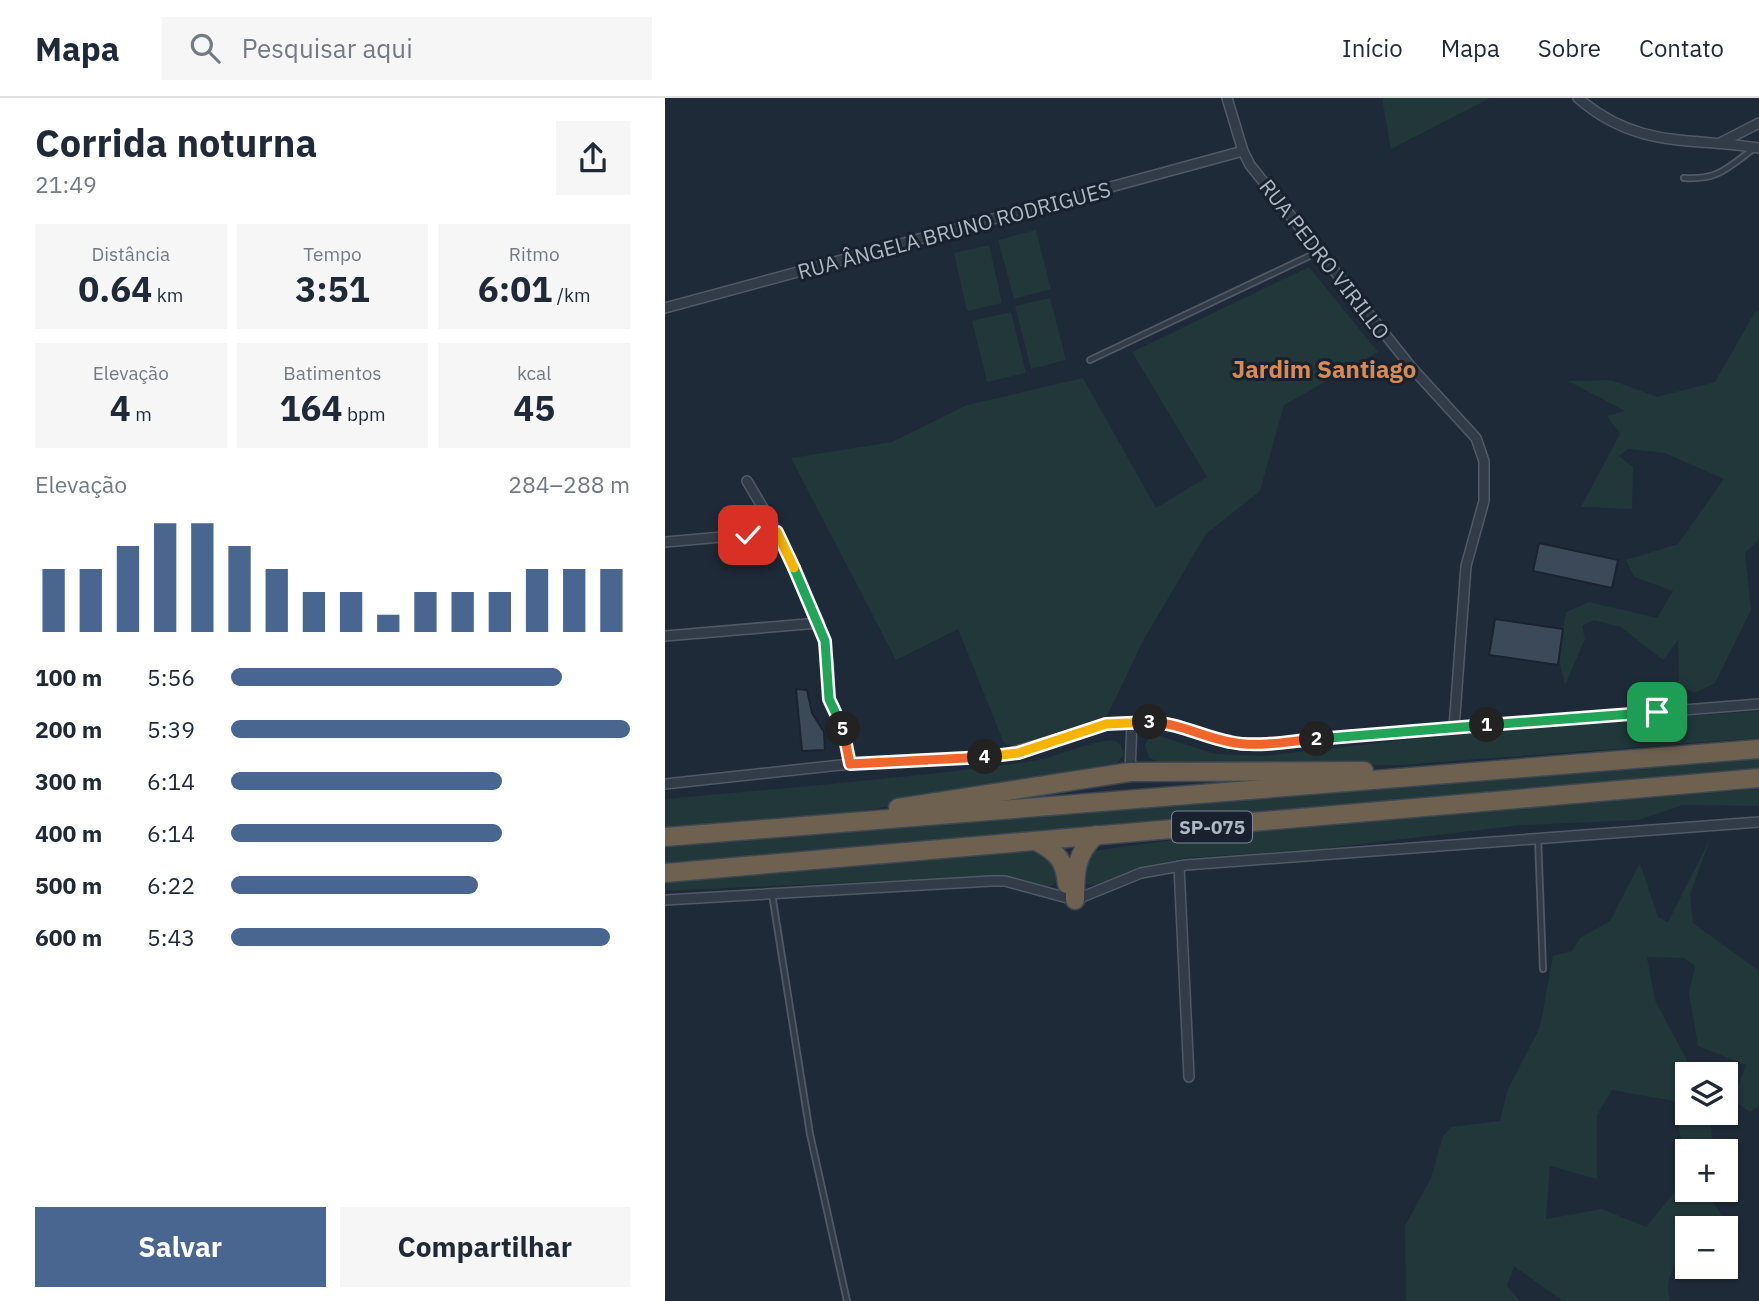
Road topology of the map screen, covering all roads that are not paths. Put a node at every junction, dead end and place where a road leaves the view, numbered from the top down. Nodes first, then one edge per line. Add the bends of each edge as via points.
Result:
1 (1227, 98) edge
2 (1578, 98) edge
3 (1759, 123) edge
4 (1722, 142) junction
5 (1757, 147) edge
6 (1243, 152) junction
7 (1684, 178) dead end
8 (1318, 251) junction
9 (665, 308) edge
10 (1090, 360) dead end
11 (747, 481) dead end
12 (777, 532) junction
13 (665, 542) edge
14 (819, 623) junction
15 (665, 636) edge
16 (1759, 704) edge
17 (1132, 722) junction
18 (1454, 727) junction
19 (1759, 749) edge
20 (850, 764) junction
21 (1130, 772) junction
22 (1430, 776) junction
23 (1759, 778) edge
24 (665, 783) edge
25 (1759, 822) edge
26 (811, 825) junction
27 (1096, 835) junction
28 (665, 837) edge
29 (1538, 837) junction
30 (1038, 842) junction
31 (1179, 866) junction
32 (665, 873) edge
33 (772, 894) junction
34 (665, 900) edge
35 (1071, 900) junction
36 (1543, 969) dead end
37 (1189, 1077) dead end
38 (847, 1301) edge

1 - 6 street, RUA PEDRO VIRILLO
2 - 4 street via 1634,133 1677,141
3 - 4 street
4 - 5 street
5 - 7 lane via 1719,175
6 - 8 street, RUA PEDRO VIRILLO
6 - 9 street, RUA ÂNGELA BRUNO RODRIGUES
8 - 10 lane
8 - 18 street, RUA PEDRO VIRILLO via 1412,368 1476,438 1484,461 1484,501 1465,566
11 - 12 street
12 - 13 street
12 - 14 street
14 - 15 street
14 - 20 street via 828,661 829,699 843,727
16 - 18 street
17 - 18 street via 1176,725 1244,745
17 - 20 street via 1106,724 999,756
17 - 21 street
19 - 22 highway, SP-075
20 - 24 street
21 - 22 highway via 1362,771
21 - 26 highway via 962,796
22 - 26 highway, SP-075
23 - 27 highway, SP-075
25 - 29 street
26 - 28 highway, SP-075
27 - 30 highway, SP-075
27 - 35 highway via 1078,860
29 - 31 street
29 - 36 lane
30 - 32 highway, SP-075
30 - 35 highway via 1055,851 1064,863
31 - 35 street via 1141,873
31 - 37 street
33 - 34 street
33 - 35 street via 991,881 1019,884
33 - 38 lane via 810,1134

